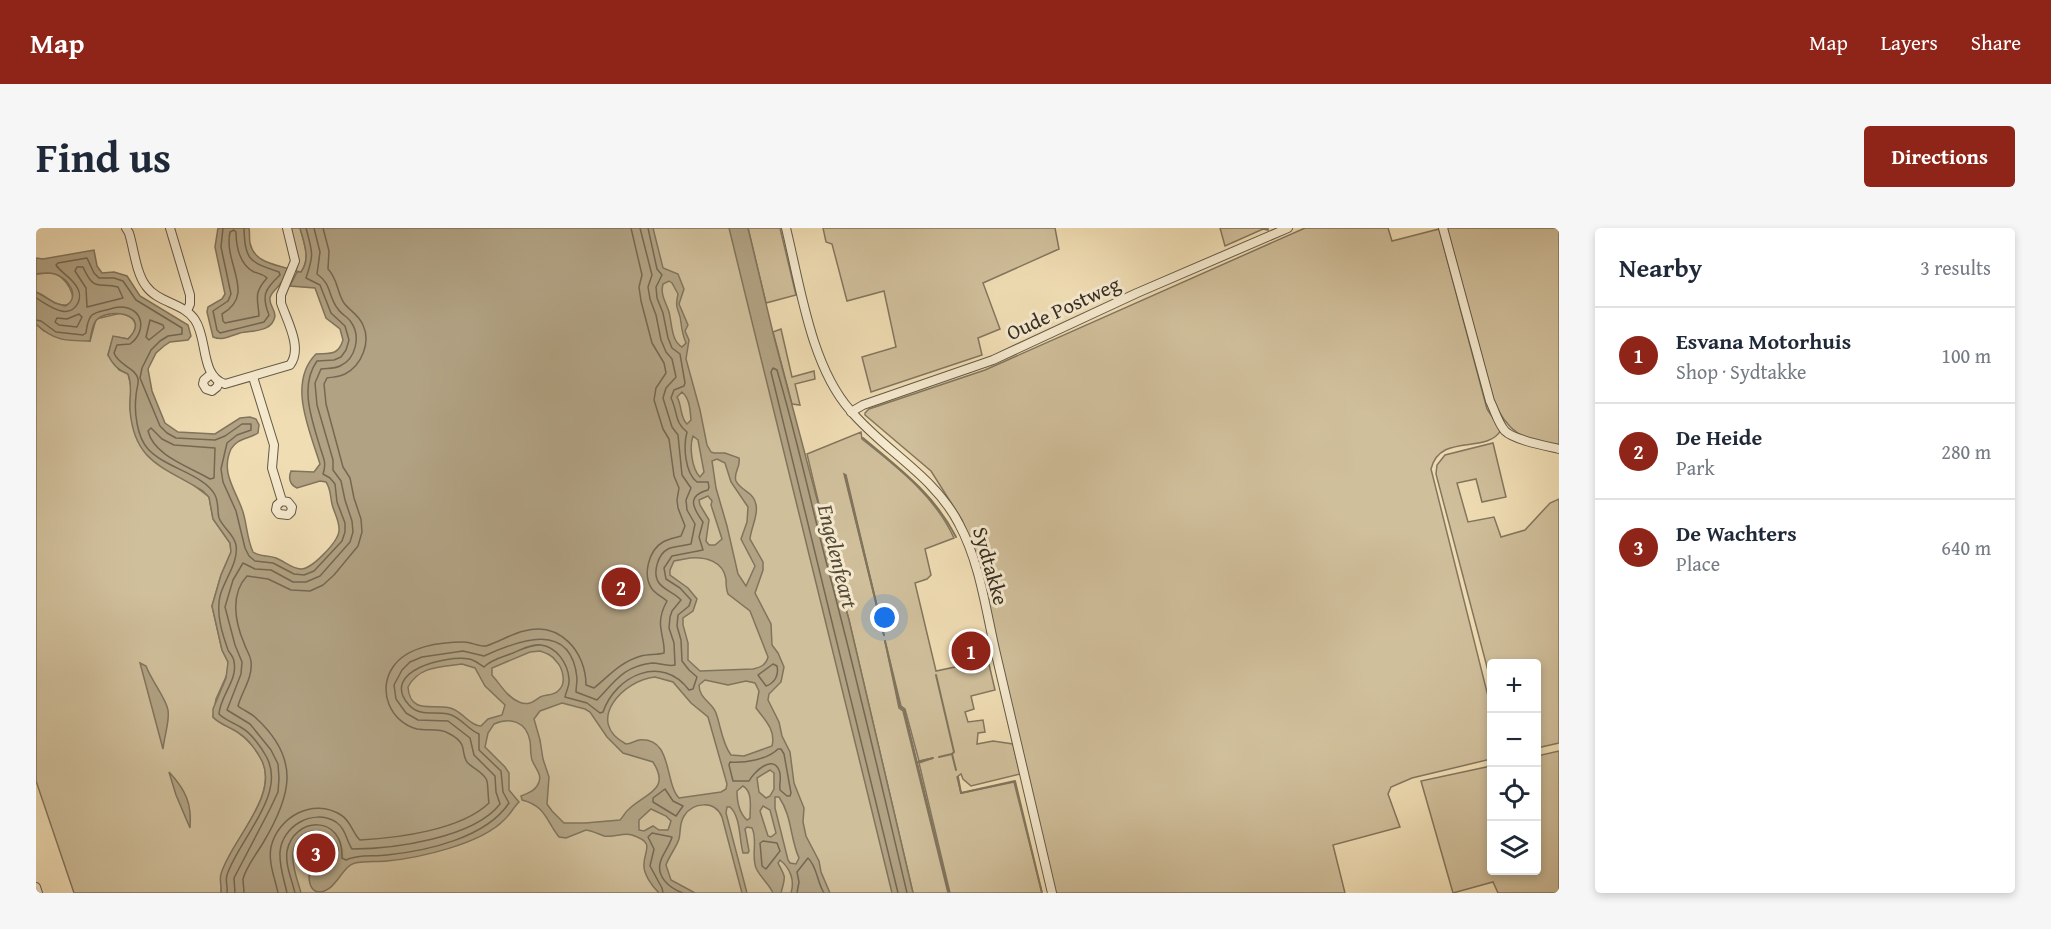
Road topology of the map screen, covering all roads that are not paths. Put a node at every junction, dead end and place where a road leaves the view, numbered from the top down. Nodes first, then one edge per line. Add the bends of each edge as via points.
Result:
1 (126, 228) edge
2 (170, 228) edge
3 (287, 228) edge
4 (786, 228) edge
5 (1288, 228) edge
6 (1443, 228) edge
7 (187, 311) junction
8 (211, 374) junction
9 (253, 377) junction
10 (219, 382) junction
11 (850, 412) junction
12 (1559, 449) edge
13 (282, 501) dead end
14 (36, 887) edge
15 (38, 893) edge
16 (1052, 893) edge

1 - 7 street via 146,288
2 - 7 street via 190,295
3 - 9 street via 294,267 281,303 296,349 295,359 290,366
4 - 11 street, Sydtakke via 818,353 831,384
5 - 11 street, Oude Postweg via 1005,355
6 - 12 street via 1490,401 1500,422 1507,433
7 - 8 street via 195,318
8 - 10 street
8 - 10 street via 204,380 206,389 212,391
9 - 10 street
9 - 13 street via 274,445 272,468
11 - 16 street, Sydtakke via 928,481 965,535
14 - 15 street

